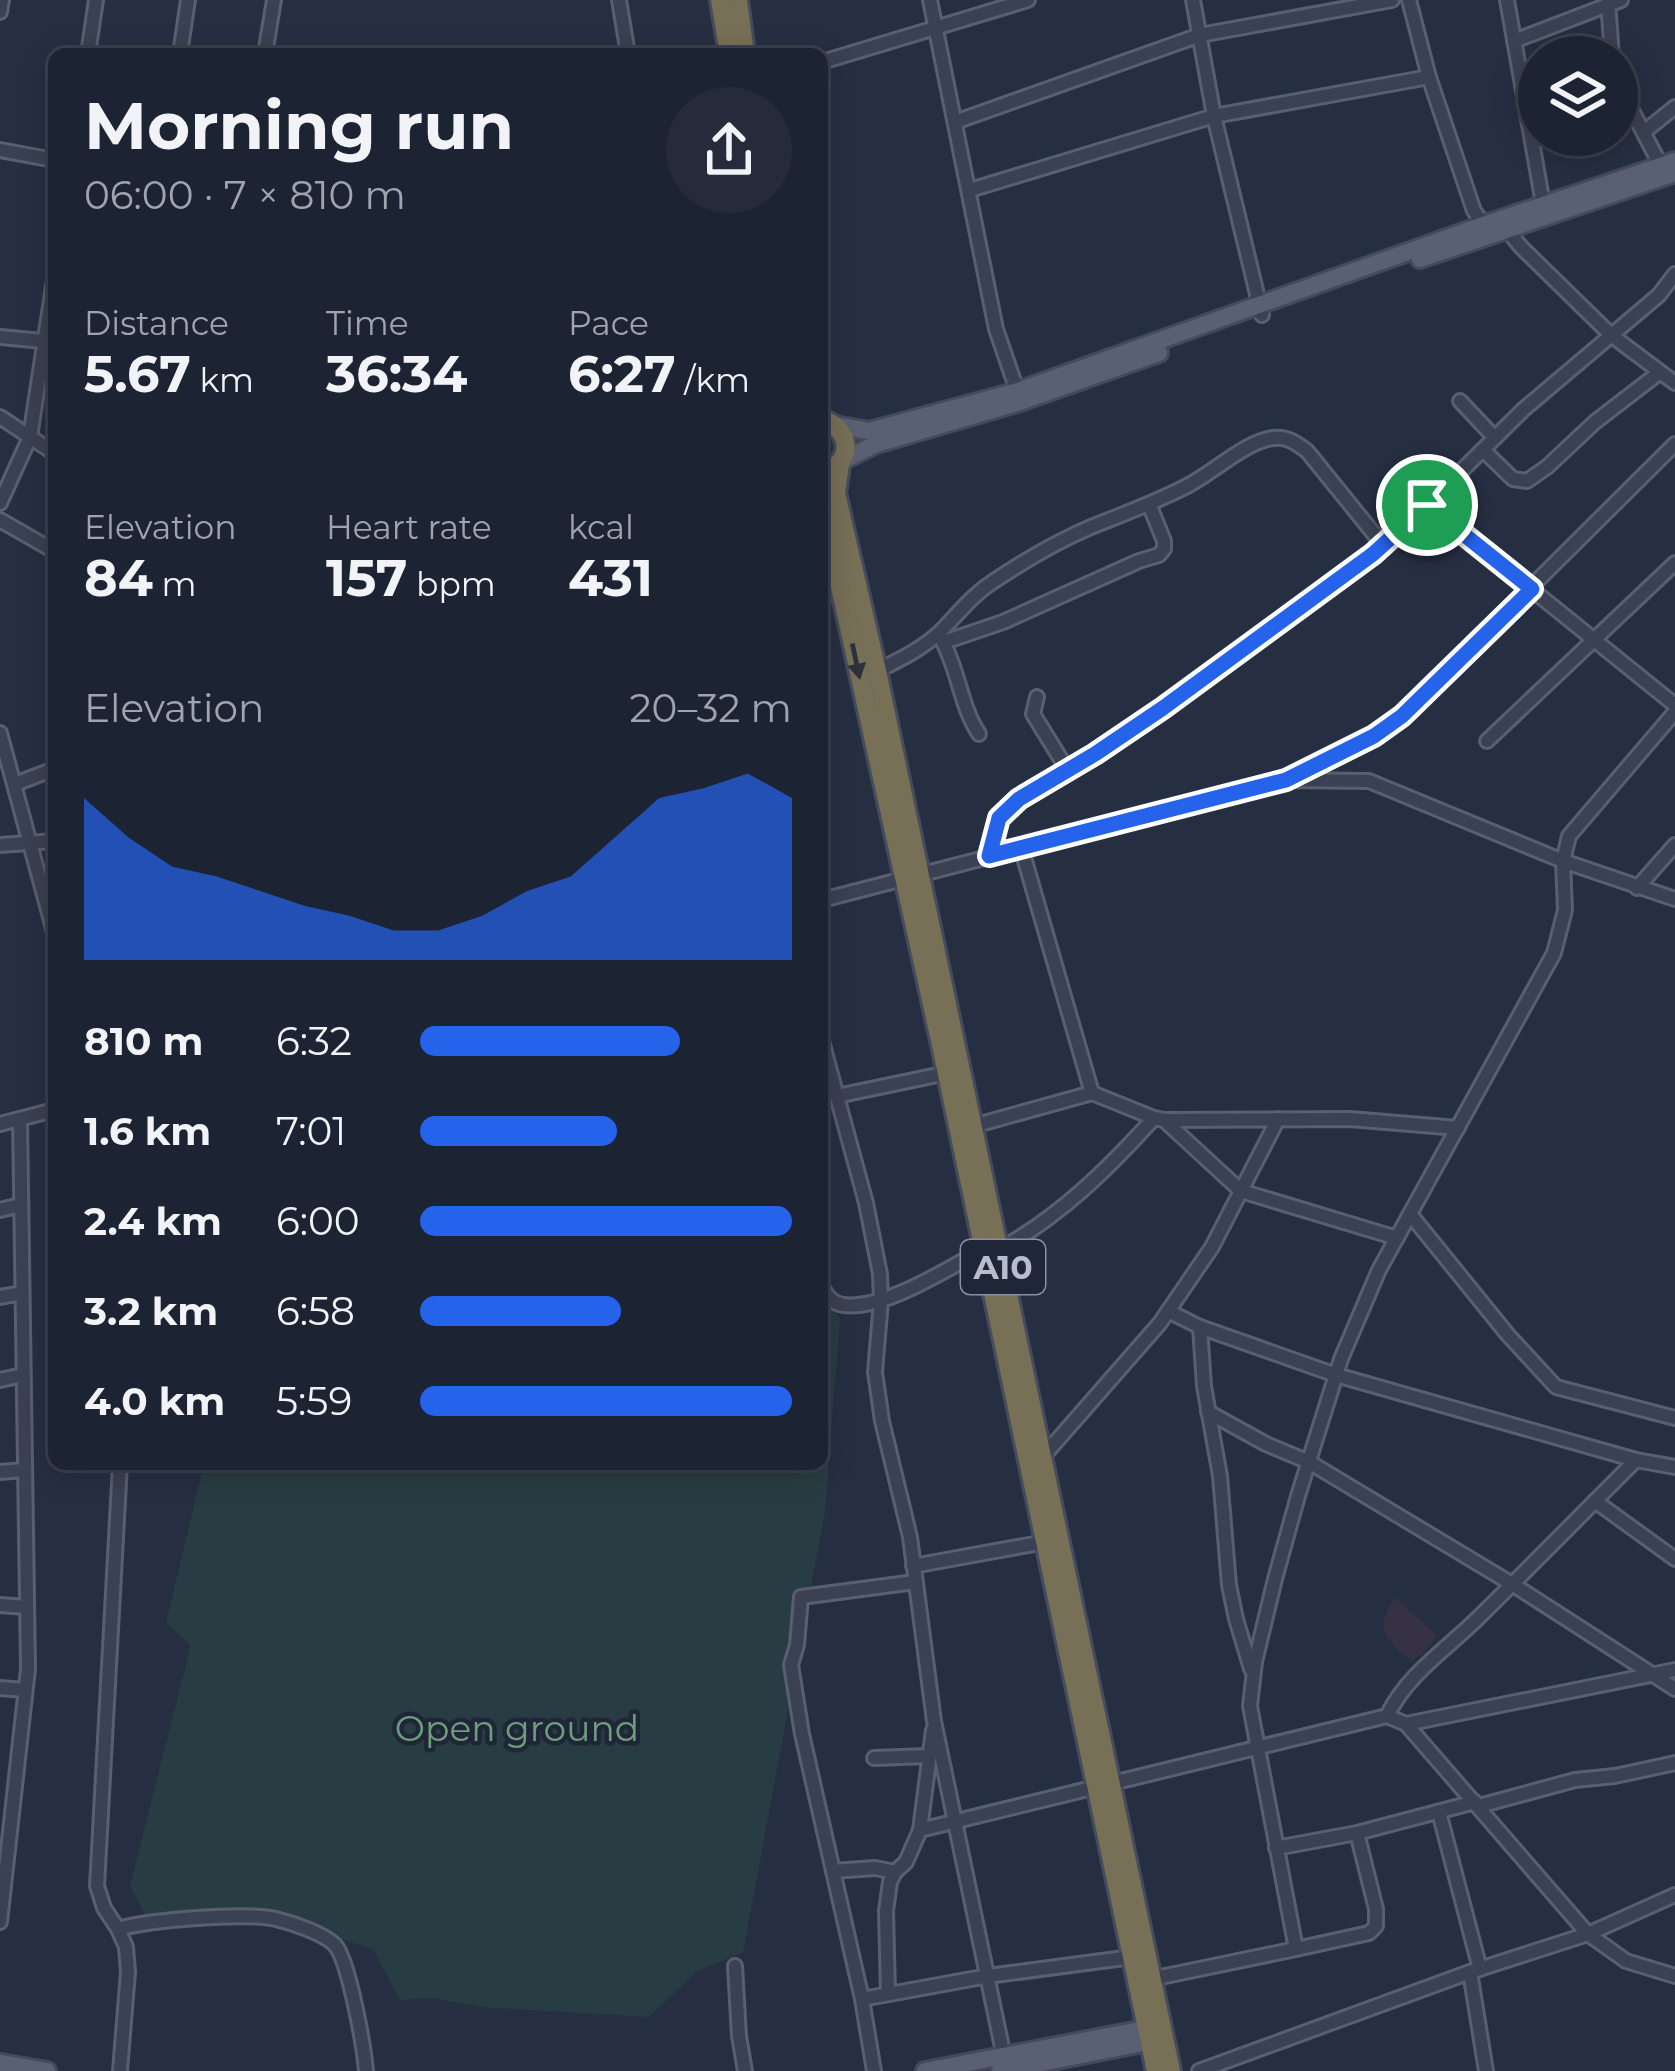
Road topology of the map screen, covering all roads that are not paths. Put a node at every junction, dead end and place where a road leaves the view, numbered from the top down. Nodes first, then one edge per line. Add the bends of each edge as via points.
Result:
1 (2, 0) edge
2 (96, 0) edge
3 (188, 0) edge
4 (274, 0) edge
5 (620, 0) edge
6 (720, 0) edge
7 (738, 0) edge
8 (930, 0) edge
9 (1028, 0) edge
10 (1192, 0) edge
11 (1392, 0) edge
12 (1409, 0) edge
13 (1507, 0) edge
14 (1613, 2) edge
15 (0, 12) edge
16 (934, 28) junction
17 (1200, 35) junction
18 (1612, 36) edge
19 (1514, 41) junction
20 (89, 48) edge
21 (181, 48) edge
22 (266, 48) edge
23 (627, 48) edge
24 (728, 48) edge
25 (744, 48) edge
26 (828, 60) edge
27 (1429, 77) junction
28 (1675, 107) edge
29 (1214, 116) junction
30 (1638, 121) edge
31 (955, 122) junction
32 (1644, 132) junction
33 (0, 150) edge
34 (48, 159) edge
35 (1670, 166) edge
36 (970, 190) junction
37 (1543, 204) junction
38 (1495, 227) junction
39 (1675, 274) edge
40 (1261, 310) junction
41 (1611, 334) junction
42 (0, 337) edge
43 (48, 342) edge
44 (48, 347) edge
45 (1660, 372) junction
46 (1675, 383) edge
47 (1019, 396) junction
48 (1460, 401) dead end
49 (0, 417) edge
50 (828, 419) edge
51 (828, 420) edge
52 (30, 437) junction
53 (1495, 439) junction
54 (1675, 444) edge
55 (48, 449) edge
56 (1483, 450) junction
57 (834, 466) edge
58 (0, 503) edge
59 (1149, 504) junction
60 (1427, 505) junction
61 (0, 520) edge
62 (828, 531) edge
63 (1383, 545) junction
64 (48, 548) edge
65 (1675, 563) edge
66 (1532, 589) junction
67 (941, 638) junction
68 (1595, 641) junction
69 (877, 671) junction
70 (1037, 698) dead end
71 (1675, 709) edge
72 (0, 733) edge
73 (979, 734) dead end
74 (1487, 741) dead end
75 (1067, 769) junction
76 (48, 772) edge
77 (1286, 780) junction
78 (15, 784) junction
79 (48, 841) edge
80 (32, 842) junction
81 (1675, 844) edge
82 (0, 845) edge
83 (1022, 847) junction
84 (989, 856) junction
85 (1563, 861) junction
86 (911, 878) junction
87 (1637, 888) junction
88 (828, 899) edge
89 (1675, 899) edge
90 (48, 907) edge
91 (828, 1063) edge
92 (946, 1073) junction
93 (1092, 1093) junction
94 (837, 1096) junction
95 (48, 1112) edge
96 (20, 1119) junction
97 (1159, 1119) junction
98 (1278, 1119) junction
99 (0, 1124) edge
100 (973, 1126) junction
101 (1458, 1128) junction
102 (1241, 1190) junction
103 (20, 1205) junction
104 (0, 1210) edge
105 (1410, 1214) junction
106 (1397, 1238) junction
107 (991, 1250) junction
108 (22, 1293) junction
109 (0, 1297) edge
110 (828, 1297) edge
111 (881, 1301) junction
112 (1168, 1311) junction
113 (1200, 1328) junction
114 (23, 1375) junction
115 (1336, 1375) junction
116 (0, 1380) edge
117 (1208, 1412) junction
118 (1675, 1418) edge
119 (1636, 1460) junction
120 (1309, 1462) junction
121 (1036, 1464) junction
122 (1675, 1467) edge
123 (24, 1470) junction
124 (120, 1470) edge
125 (0, 1472) edge
126 (1595, 1501) junction
127 (1045, 1542) junction
128 (1675, 1558) edge
129 (914, 1566) junction
130 (915, 1582) junction
131 (1512, 1584) junction
132 (0, 1605) edge
133 (26, 1607) junction
134 (1675, 1670) edge
135 (1652, 1674) junction
136 (1253, 1676) junction
137 (0, 1688) edge
138 (1675, 1689) edge
139 (25, 1690) junction
140 (1388, 1716) junction
141 (934, 1721) junction
142 (1406, 1724) junction
143 (1257, 1748) junction
144 (928, 1756) junction
145 (874, 1758) dead end
146 (1675, 1763) edge
147 (1105, 1786) junction
148 (1477, 1804) junction
149 (1439, 1811) junction
150 (954, 1823) junction
151 (920, 1830) junction
152 (1357, 1833) junction
153 (1276, 1847) junction
154 (833, 1870) junction
155 (895, 1872) junction
156 (1675, 1895) edge
157 (0, 1922) edge
158 (118, 1929) junction
159 (1588, 1934) junction
160 (1296, 1949) junction
161 (1132, 1957) junction
162 (735, 1966) dead end
163 (1475, 1971) junction
164 (988, 1976) junction
165 (1675, 1976) edge
166 (1151, 1978) junction
167 (887, 1994) junction
168 (862, 1999) junction
169 (1156, 2034) junction
170 (0, 2063) edge
171 (1002, 2064) edge
172 (1241, 2064) edge
173 (47, 2071) edge
174 (120, 2071) edge
175 (366, 2071) edge
176 (746, 2071) edge
177 (874, 2071) edge
178 (925, 2071) edge
179 (1156, 2071) edge
180 (1171, 2071) edge
181 (1199, 2071) edge
182 (1486, 2071) edge

1 - 15 street
2 - 20 street
3 - 21 street
4 - 22 street
5 - 23 street
6 - 24 highway
7 - 25 highway
8 - 16 street
9 - 16 street
10 - 17 street
11 - 17 street
12 - 27 street
13 - 19 street
14 - 18 street
14 - 19 street
16 - 26 street
16 - 31 street
17 - 29 street
17 - 31 street
19 - 37 street
27 - 29 street
27 - 38 street via 1474,211
28 - 32 street
29 - 36 street
29 - 40 street
30 - 32 street
31 - 36 street
32 - 35 street
33 - 34 street
35 - 37 main road
35 - 38 main road
36 - 47 street via 996,328
37 - 38 main road
38 - 40 main road
38 - 41 street
39 - 41 street
40 - 47 main road
41 - 45 street
41 - 53 street
42 - 43 street
44 - 52 street
45 - 46 street
45 - 56 street via 1527,481
47 - 50 main road via 869,430
47 - 57 main road
48 - 53 street
49 - 52 street
51 - 57 highway, A10 via 845,442
52 - 55 street
52 - 58 street
53 - 56 street
54 - 66 street
56 - 60 street
57 - 69 highway, A10
59 - 63 street via 1278,436 1306,451
59 - 67 street via 991,583
59 - 67 street via 1164,542 1159,555 1003,622
60 - 63 street
60 - 66 street
61 - 64 street
62 -> 86 highway, A10
63 - 75 street
65 - 68 street
66 - 68 street
66 - 77 street via 1402,716
67 - 69 street
67 - 73 street
68 - 71 street
68 - 74 street
69 - 86 highway, A10
70 - 75 street via 1033,714
71 - 85 street via 1569,836
72 - 78 street
75 - 84 street via 999,818
76 - 78 street
77 - 83 street
77 - 85 street via 1369,781
78 - 80 street
79 - 80 street
80 - 82 street
80 - 90 street
81 - 87 street
83 - 84 street
83 - 93 street
84 - 86 street
85 - 87 street
85 - 101 street via 1565,910 1554,953
86 - 88 street
86 - 92 highway, A10
86 - 100 highway, A10
87 - 89 street
91 - 94 street
92 - 94 street
92 - 107 highway, A10
93 - 97 street
93 - 100 street
94 - 111 street
95 - 96 street
96 - 99 street
96 - 103 street
97 - 98 street
97 - 102 street
97 - 107 street via 1066,1206
98 - 101 street
98 - 102 street
100 - 107 highway, A10
101 - 105 street
102 - 106 street
102 - 112 street
103 - 104 street
103 - 108 street
105 - 106 street
105 - 118 street via 1556,1387
106 - 115 street
107 - 111 street
107 - 121 highway, A10
108 - 109 street
108 - 114 street
110 - 111 street via 843,1305
111 - 129 street via 875,1372
112 - 113 street
112 - 121 street
113 - 115 street
113 - 117 street
114 - 116 street
114 - 123 street
115 - 119 street
115 - 120 street
117 - 120 street
117 - 136 street via 1229,1585
119 - 122 street
119 - 126 street
120 - 131 street
120 - 136 street
121 - 127 highway, A10
121 - 147 highway, A10
123 - 125 street
123 - 133 street
124 - 158 street via 97,1886
126 - 128 street
126 - 131 street
127 - 129 street
127 - 147 highway, A10
129 - 130 street
130 - 141 street
130 - 154 street via 799,1599 790,1665
131 - 135 street
131 - 140 street via 1414,1676
132 - 133 street
133 - 139 street
134 - 135 street
135 - 138 street
135 - 142 street
136 - 143 street
137 - 139 street
139 - 157 street
140 - 142 street
140 - 143 street
141 - 144 street
141 - 150 street
142 - 148 street
143 - 147 street
143 - 153 street
144 - 145 street
144 - 151 street
146 - 148 street
147 - 150 street
147 - 161 highway, A10
147 - 166 highway, A10
148 - 149 street
148 - 159 street
149 - 152 street
149 - 163 street
150 - 151 street
150 - 164 street
151 - 155 street
152 - 153 street
152 - 160 street via 1376,1926
153 - 160 street
154 - 155 street
154 - 168 street
155 - 167 street via 886,1911
156 - 159 street
158 - 174 street via 128,1972
158 - 175 street via 255,1917 333,1942
159 - 163 street
159 - 165 street via 1626,1961
160 - 166 street
161 - 164 street
161 - 169 highway, A10
162 - 176 street
163 - 172 street
163 - 182 street
164 - 167 street
164 - 171 street
166 - 169 highway, A10
167 - 168 street
168 - 177 street
169 - 171 main road
169 - 179 highway, A10
169 - 180 highway, A10
170 - 173 main road
171 - 178 main road
172 - 181 street

